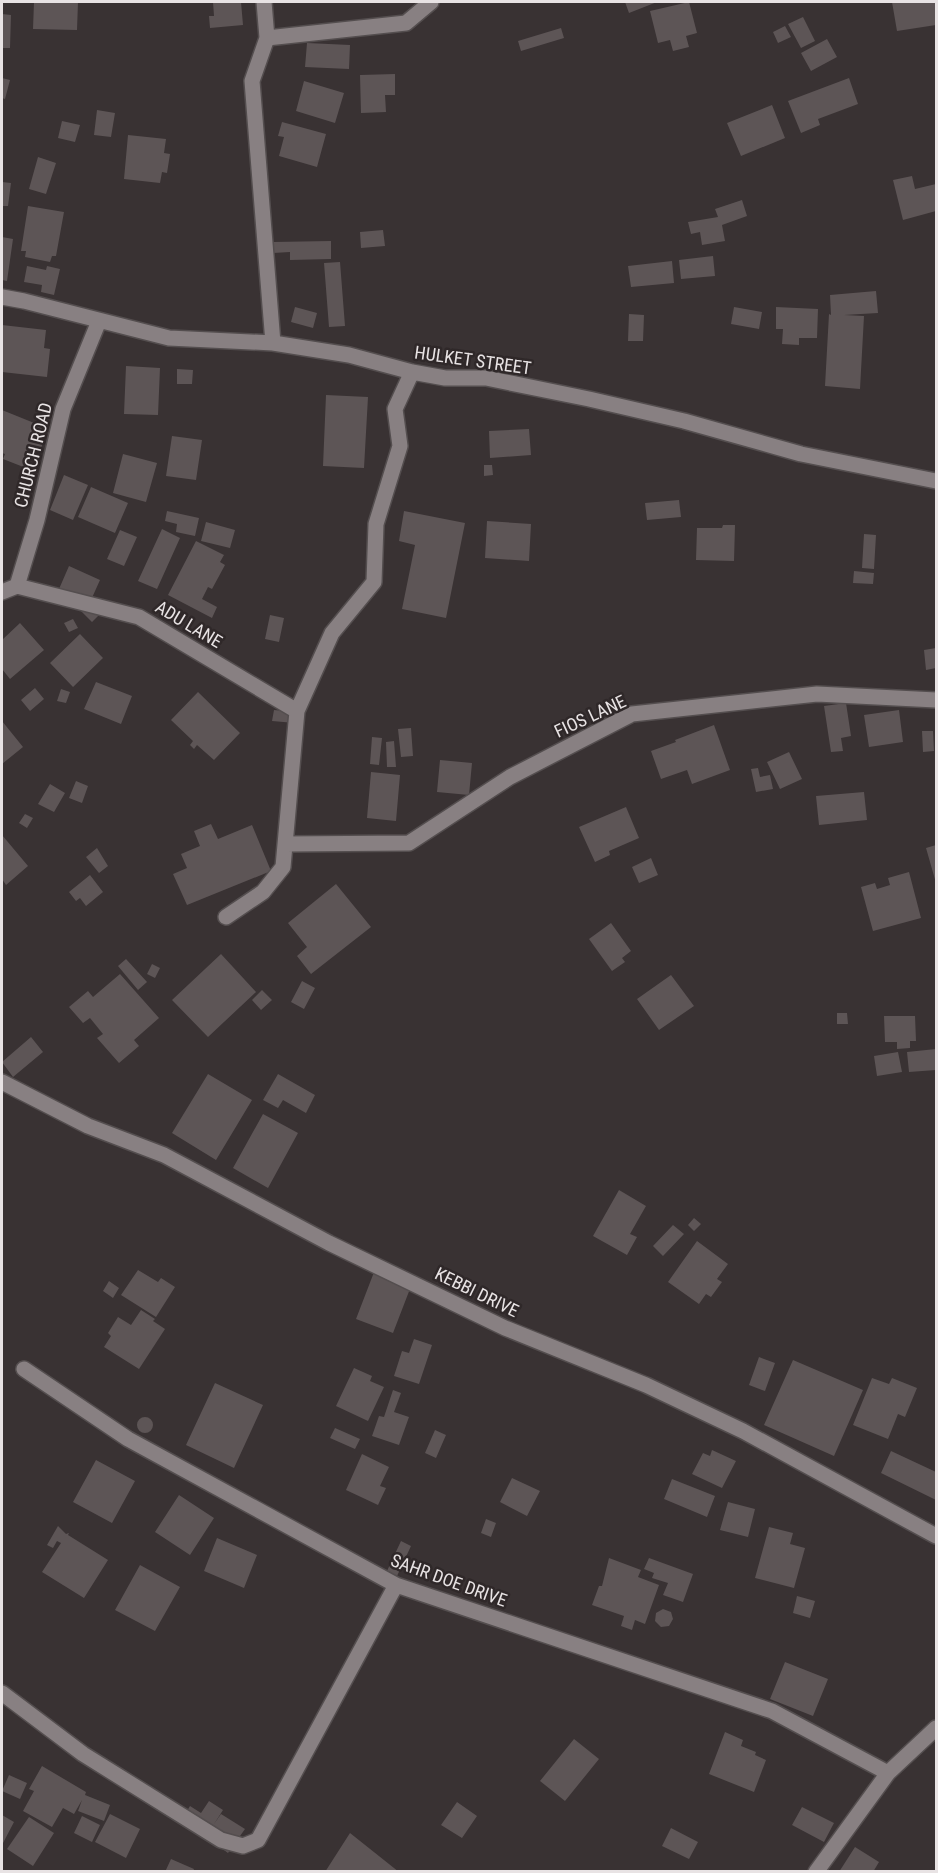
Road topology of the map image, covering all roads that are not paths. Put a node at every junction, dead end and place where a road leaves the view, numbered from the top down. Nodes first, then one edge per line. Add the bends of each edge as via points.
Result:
1 (264, 2) edge
2 (431, 2) edge
3 (267, 38) junction
4 (2, 297) edge
5 (99, 321) junction
6 (273, 343) junction
7 (412, 372) junction
8 (936, 480) edge
9 (16, 586) junction
10 (2, 592) edge
11 (936, 700) edge
12 (297, 711) junction
13 (285, 844) junction
14 (226, 917) dead end
15 (2, 1082) edge
16 (24, 1369) dead end
17 (936, 1536) edge
18 (396, 1585) junction
19 (2, 1693) edge
20 (936, 1728) edge
21 (888, 1773) junction
22 (816, 1872) edge

1 - 3 street
2 - 3 street via 406,23
3 - 6 street via 252,81
4 - 5 street, HULKET STREET
5 - 6 street, HULKET STREET via 169,338
5 - 9 street, CHURCH ROAD via 63,408 37,520
6 - 7 street, HULKET STREET via 349,355
7 - 8 street, HULKET STREET via 445,378 486,378 555,392 684,421 801,454
7 - 12 street via 395,409 400,447 376,524 374,582 332,633
9 - 10 street
9 - 12 street, ADU LANE via 140,617
11 - 13 street, FIOS LANE via 817,694 632,714 510,777 409,843
12 - 13 street
13 - 14 street via 283,867 262,891
15 - 17 street, KEBBI DRIVE via 88,1126 164,1155 329,1243 505,1328 646,1385 734,1427
16 - 18 street, SAHR DOE DRIVE via 128,1439
18 - 19 street via 258,1840 243,1846 221,1840 83,1754
18 - 21 street, SAHR DOE DRIVE via 772,1711
20 - 21 street
21 - 22 street

